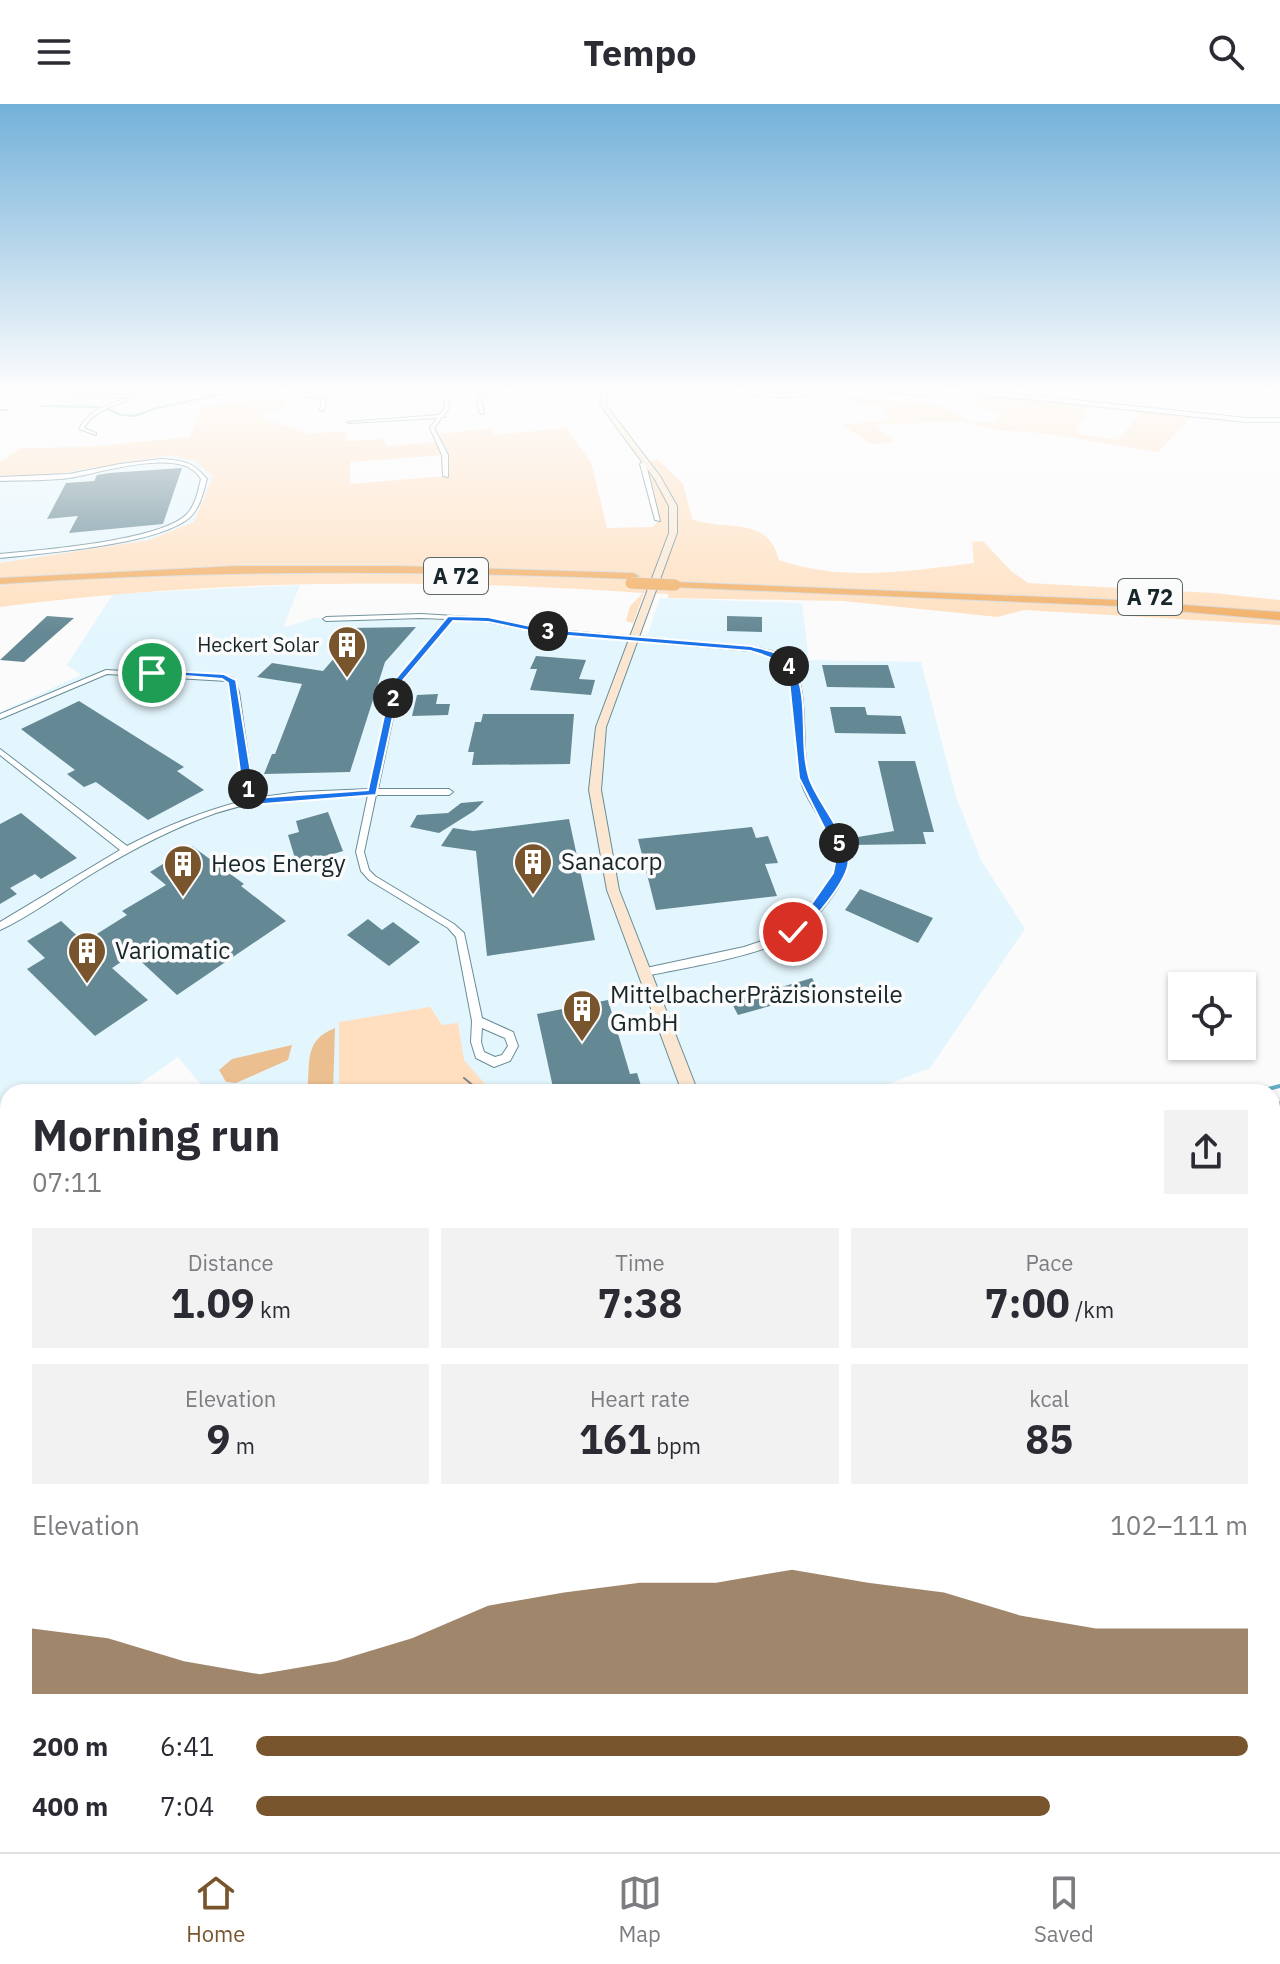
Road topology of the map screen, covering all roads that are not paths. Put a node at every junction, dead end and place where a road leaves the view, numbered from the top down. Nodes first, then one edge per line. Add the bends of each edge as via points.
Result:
1 (106, 469) edge
2 (195, 469) edge
3 (446, 469) edge
4 (644, 469) edge
5 (648, 469) edge
6 (446, 476) dead end
7 (0, 479) edge
8 (658, 520) dead end
9 (0, 556) edge
10 (0, 579) edge
11 (632, 579) junction
12 (0, 591) edge
13 (1021, 595) junction
14 (1280, 609) edge
15 (1280, 616) edge
16 (451, 618) junction
17 (326, 619) dead end
18 (633, 637) junction
19 (0, 717) edge
20 (0, 751) edge
21 (449, 792) dead end
22 (373, 793) junction
23 (250, 801) junction
24 (127, 851) junction
25 (0, 926) edge
26 (646, 972) junction
27 (477, 1021) dead end
28 (687, 1084) edge

1 - 7 street via 65,477
2 - 9 street via 204,479 194,509 167,529
3 - 6 street
4 - 8 street
5 - 18 main road via 673,506 673,533
10 - 11 highway, A 72 via 289,567
11 - 12 highway, A 72 via 367,574 117,580
11 - 13 highway, A 72, bridge
13 - 14 highway, A 72 via 1155,598
13 - 15 highway, A 72
16 - 17 street
16 - 18 street
16 - 22 street via 396,684
18 - 26 main road via 601,727 595,790 609,876
18 - 26 street via 758,650 788,665 804,778 843,853 838,876 793,932
19 - 23 street via 106,672 230,679
20 - 24 street
21 - 22 street
22 - 23 street
22 - 27 street via 360,852 365,871 461,936
23 - 24 street via 205,813
24 - 25 street
26 - 28 main road

